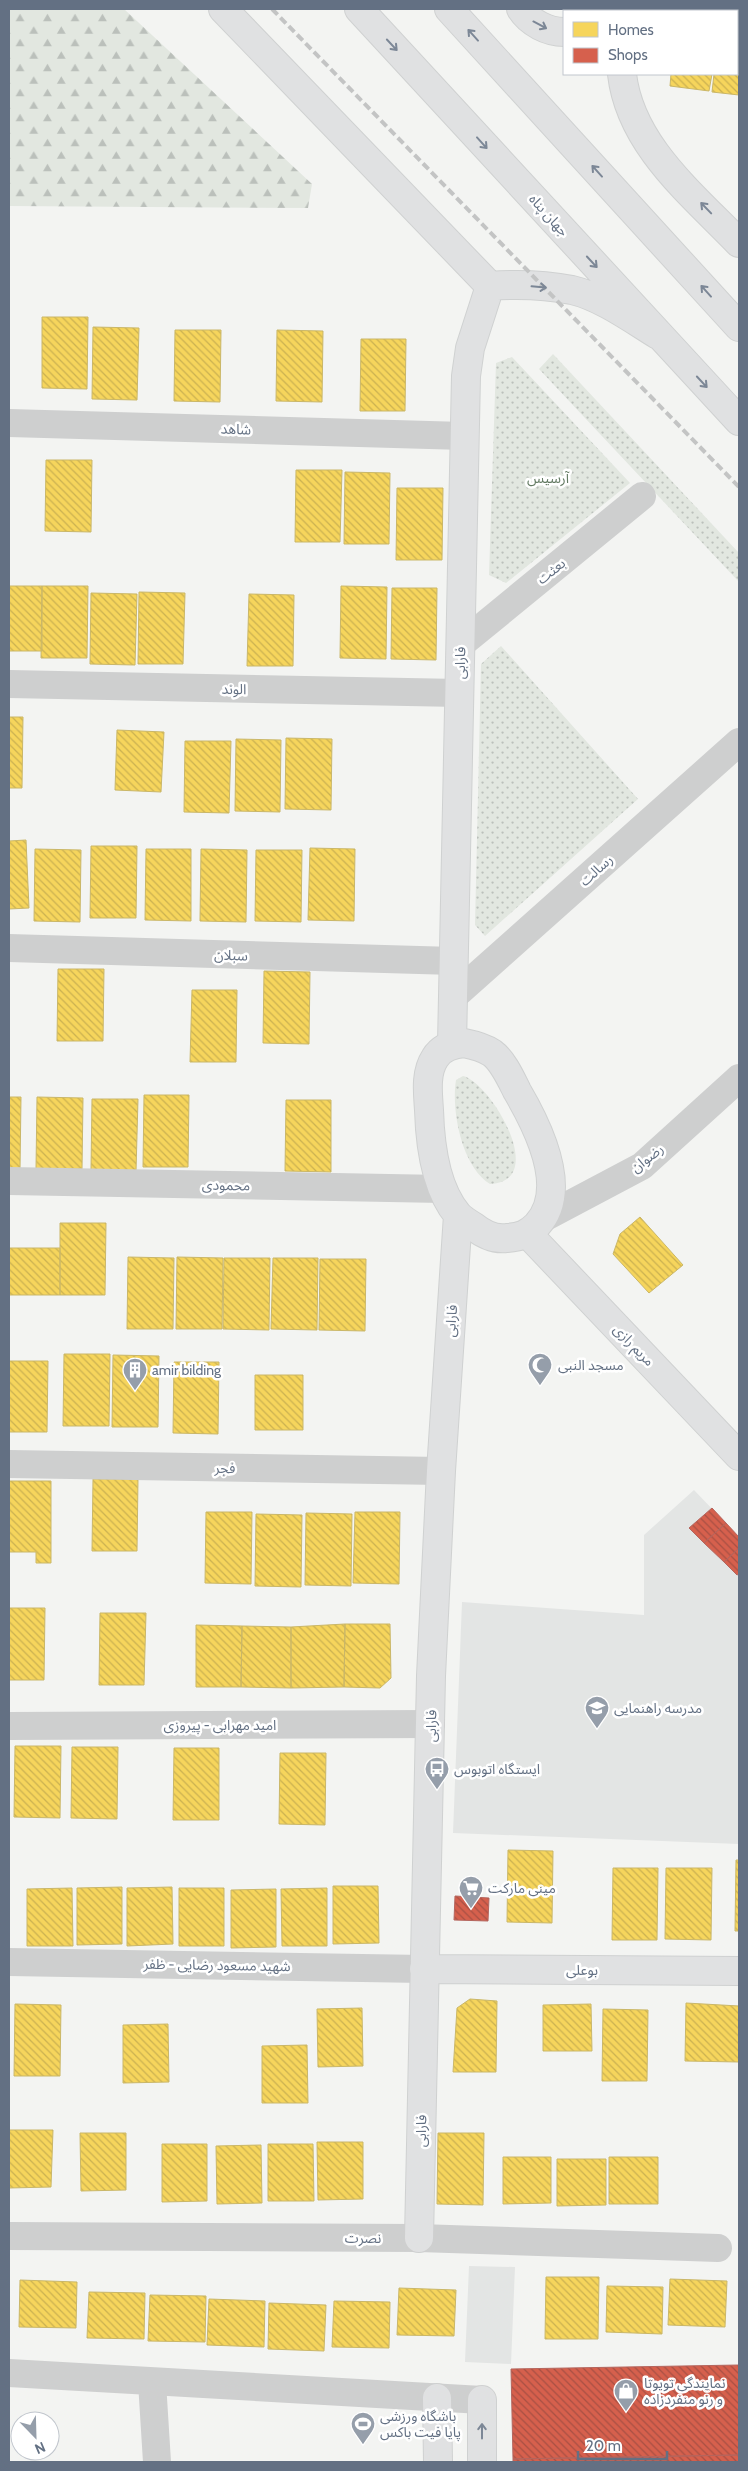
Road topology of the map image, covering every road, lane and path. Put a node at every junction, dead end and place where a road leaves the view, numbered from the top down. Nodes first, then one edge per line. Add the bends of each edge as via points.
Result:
1 (223, 9) edge
2 (359, 9) edge
3 (449, 9) edge
4 (521, 9) edge
5 (563, 32) edge
6 (622, 75) edge
7 (739, 243) edge
8 (490, 286) junction
9 (739, 327) edge
10 (658, 335) junction
11 (739, 421) edge
12 (9, 423) edge
13 (464, 436) junction
14 (642, 496) dead end
15 (460, 645) junction
16 (9, 684) edge
17 (459, 694) junction
18 (739, 742) edge
19 (9, 948) edge
20 (454, 961) junction
21 (453, 997) junction
22 (452, 1044) junction
23 (739, 1078) edge
24 (9, 1181) edge
25 (443, 1189) junction
26 (458, 1215) junction
27 (535, 1227) junction
28 (736, 1445) edge
29 (9, 1464) edge
30 (441, 1471) junction
31 (431, 1724) junction
32 (9, 1726) edge
33 (9, 1962) edge
34 (424, 1969) junction
35 (739, 1971) edge
36 (9, 2236) edge
37 (419, 2238) junction
38 (718, 2248) dead end
39 (9, 2373) edge
40 (152, 2382) junction
41 (438, 2398) junction
42 (157, 2462) edge
43 (438, 2462) edge
44 (482, 2462) edge

1 - 8 street
2 -> 10 street, جهان پناه
9 -> 3 street
4 -> 5 street via 539,26
7 -> 6 street via 662,163 630,109
8 -> 10 street via 573,291 606,305
8 - 13 street, فارابی via 470,348
10 -> 11 street, جهان پناه
12 - 13 street, شاهد
13 - 15 street, فارابی
14 - 15 street, بعثت
15 - 17 street, فارابی
16 - 17 street, الوند
17 - 20 street, فارابی
18 - 21 street, رسالت
19 - 20 street, سبلان
20 - 21 street, فارابی
21 - 22 street, فارابی
22 - 25 street via 435,1058 427,1083 430,1134
22 - 27 street via 476,1045 493,1054 531,1114 547,1153 551,1176 549,1197
23 - 27 street, رضوان via 642,1166
24 - 25 street, محمودی
25 - 26 street
26 - 27 street via 482,1234 502,1239
26 - 30 street, فارابی
27 - 28 street, مریم رازی
29 - 30 street, فجر
30 - 31 street, فارابی
31 - 32 street, امید مهرابی - پیروزی
31 - 34 street, فارابی
33 - 34 street, شهید مسعود رضایی - ظفر
34 - 35 street, بوعلی
34 - 37 street, فارابی
36 - 37 street, نصرت
37 - 38 street, نصرت
39 - 40 street
40 - 41 street
40 - 42 street
41 - 43 street
44 -> 41 street via 482,2400

